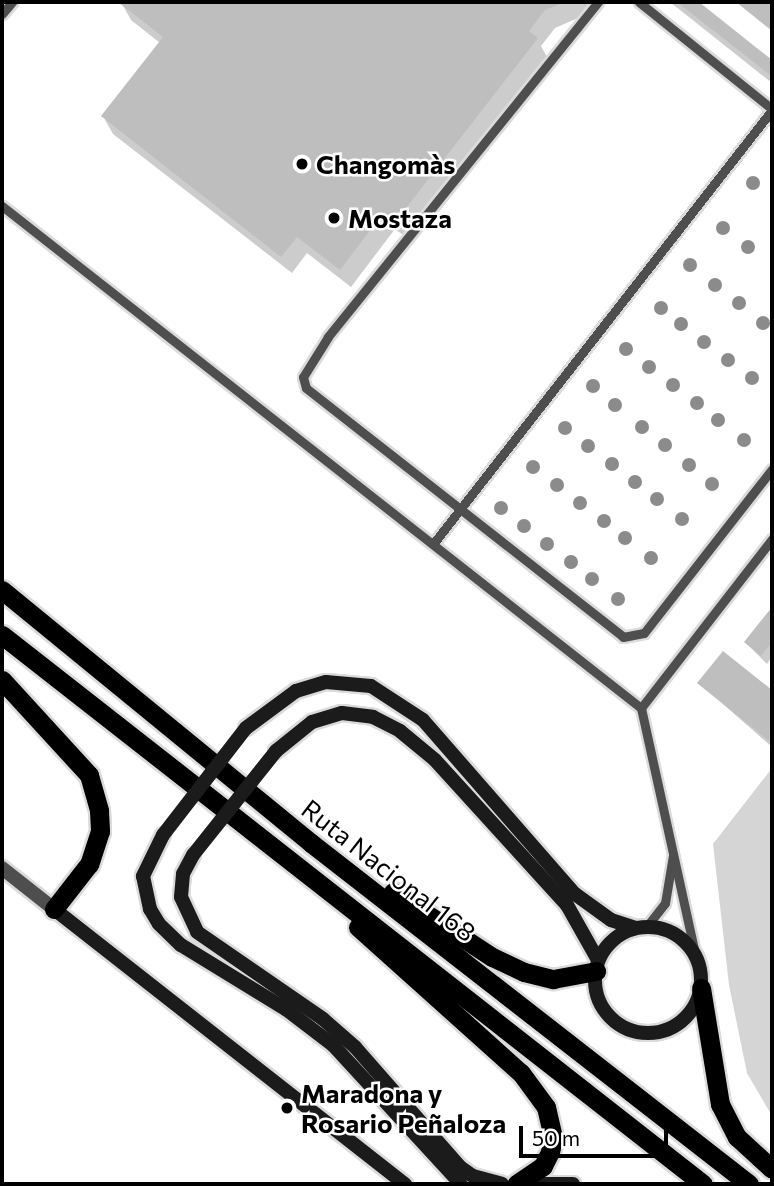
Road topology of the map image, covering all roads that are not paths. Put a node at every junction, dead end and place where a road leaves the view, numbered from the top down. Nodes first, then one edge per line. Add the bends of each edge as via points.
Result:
1 (12, 2) edge
2 (598, 2) edge
3 (639, 2) edge
4 (2, 14) edge
5 (772, 110) edge
6 (2, 206) edge
7 (772, 469) edge
8 (461, 510) junction
9 (772, 539) edge
10 (433, 544) junction
11 (2, 590) edge
12 (2, 635) edge
13 (2, 680) edge
14 (641, 708) junction
15 (311, 843) junction
16 (674, 843) junction
17 (295, 865) junction
18 (2, 868) edge
19 (54, 909) junction
20 (641, 927) junction
21 (695, 953) junction
22 (597, 965) junction
23 (701, 988) junction
24 (772, 1169) edge
25 (405, 1184) edge
26 (461, 1184) edge
27 (502, 1184) edge
28 (516, 1184) edge
29 (539, 1184) edge
30 (573, 1184) edge
31 (703, 1184) edge
32 (749, 1184) edge

1 - 4 lane
2 - 8 lane via 356,301 303,377 306,388
3 - 5 lane
5 - 8 lane
6 - 10 lane
7 - 8 lane via 644,633 633,637 608,630
8 - 10 lane
9 - 14 lane
10 - 14 lane
11 - 15 highway, Ruta Nacional 168
12 - 17 highway, Ruta Nacional 168
13 - 19 highway via 64,742 89,775 99,811 100,831 89,864
14 - 16 lane
15 - 22 highway via 492,957 524,972 553,979
15 - 32 highway, Ruta Nacional 168
16 - 20 lane via 665,903
16 - 21 lane
17 - 28 highway via 376,945 521,1073 546,1107 553,1138 550,1152 542,1166
17 - 31 highway, Ruta Nacional 168
18 - 19 street
19 - 25 main road
20 - 21 main road via 670,932
20 - 22 main road via 617,936
20 - 26 main road, bridge via 611,920 575,894 423,720 371,686 326,682 296,691 246,728 163,835 143,876 150,909 159,924 181,945 287,1010 333,1045
21 - 23 main road
22 - 23 main road via 596,992 605,1011 620,1025 640,1033 661,1032 680,1023 694,1007
22 - 27 main road, bridge via 567,905 435,760 400,731 373,717 342,713 312,722 276,751 183,874 181,897 197,932 323,1019 355,1047 472,1177
23 - 24 highway via 716,1087 727,1121 747,1149
29 - 30 main road

